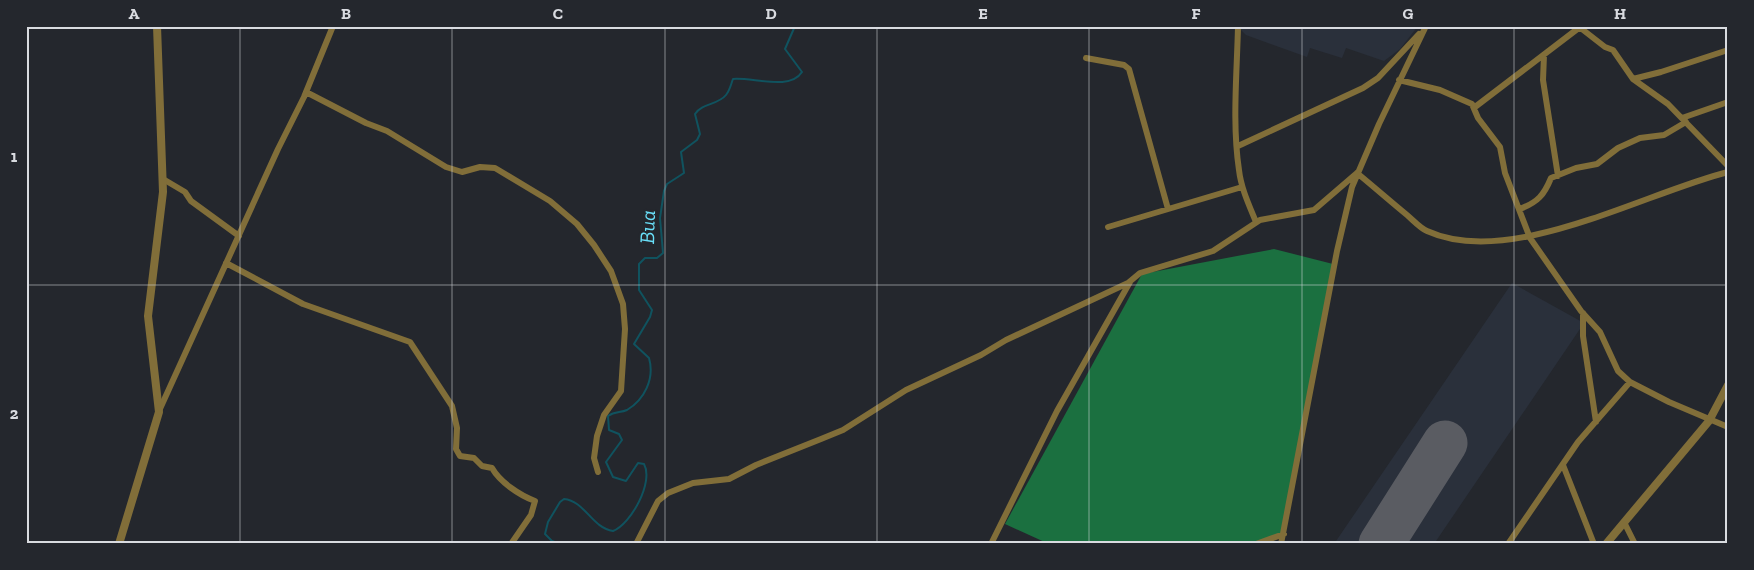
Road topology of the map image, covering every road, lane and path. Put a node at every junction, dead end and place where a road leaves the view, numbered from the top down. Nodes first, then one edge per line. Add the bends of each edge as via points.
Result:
1 (157, 26) edge
2 (333, 26) edge
3 (1238, 26) edge
4 (1582, 27) edge
5 (1424, 28) edge
6 (1728, 50) edge
7 (1544, 55) junction
8 (1086, 58) dead end
9 (1633, 79) junction
10 (1399, 80) junction
11 (306, 92) junction
12 (1728, 102) edge
13 (1475, 107) junction
14 (1684, 120) junction
15 (1238, 146) junction
16 (1728, 166) edge
17 (1728, 172) edge
18 (1357, 173) junction
19 (1558, 176) junction
20 (164, 180) junction
21 (1242, 187) junction
22 (1168, 209) junction
23 (1520, 209) junction
24 (1256, 222) junction
25 (1108, 227) dead end
26 (238, 236) junction
27 (1530, 238) junction
28 (226, 263) junction
29 (1130, 281) junction
30 (1583, 313) junction
31 (1630, 382) junction
32 (1728, 385) edge
33 (159, 412) junction
34 (1709, 421) junction
35 (1596, 422) junction
36 (1728, 427) edge
37 (1563, 465) junction
38 (598, 472) dead end
39 (1624, 522) junction
40 (1284, 534) junction
41 (119, 544) edge
42 (511, 544) edge
43 (636, 544) edge
44 (991, 544) edge
45 (1256, 544) edge
46 (1281, 544) edge
47 (1508, 544) edge
48 (1594, 544) edge
49 (1606, 544) edge
50 (1635, 544) edge

1 - 20 street
2 - 11 street
3 - 15 street
4 - 7 street
4 - 9 street via 1613,50
5 - 10 street
5 - 15 street via 1378,78 1363,88
6 - 9 street
7 - 13 street
7 - 19 street via 1545,92
8 - 22 street via 1124,65 1129,70
9 - 14 street
10 - 13 street via 1440,90
10 - 18 street
11 - 26 street
11 - 38 street via 358,120 387,131 446,167 462,172 480,167 495,168 550,201 577,224 594,245 612,272 623,304 626,329 621,392 604,415 594,458
12 - 14 street
13 - 23 street via 1478,118 1500,147 1505,172
14 - 16 street
14 - 19 street via 1664,135 1640,138 1618,148 1597,164
15 - 21 street
17 - 27 street via 1683,184
18 - 24 street via 1314,210
18 - 27 street via 1434,234 1472,242
18 - 40 street via 1337,251
19 - 23 street via 1550,180 1540,200
20 - 26 street via 185,192 191,201
20 - 33 street via 148,309
21 - 22 street
21 - 24 street
22 - 25 street
23 - 27 street
24 - 29 street via 1213,251 1140,273
26 - 28 street
27 - 30 street
28 - 33 street
28 - 42 street via 303,304 410,342 452,406 457,428 456,450 460,456 474,458 483,466 492,468 503,482 535,501 532,515
29 - 43 street via 906,390 822,440 729,479 693,483 668,493 658,501
29 - 44 street via 1057,411
30 - 31 street via 1600,332 1618,371
30 - 35 street via 1583,336
31 - 34 street
31 - 35 street
32 - 34 street
33 - 41 street
34 - 36 street
34 - 39 street
35 - 37 street
37 - 47 street
37 - 48 street
39 - 49 street
39 - 50 street
40 - 45 street
40 - 46 street

